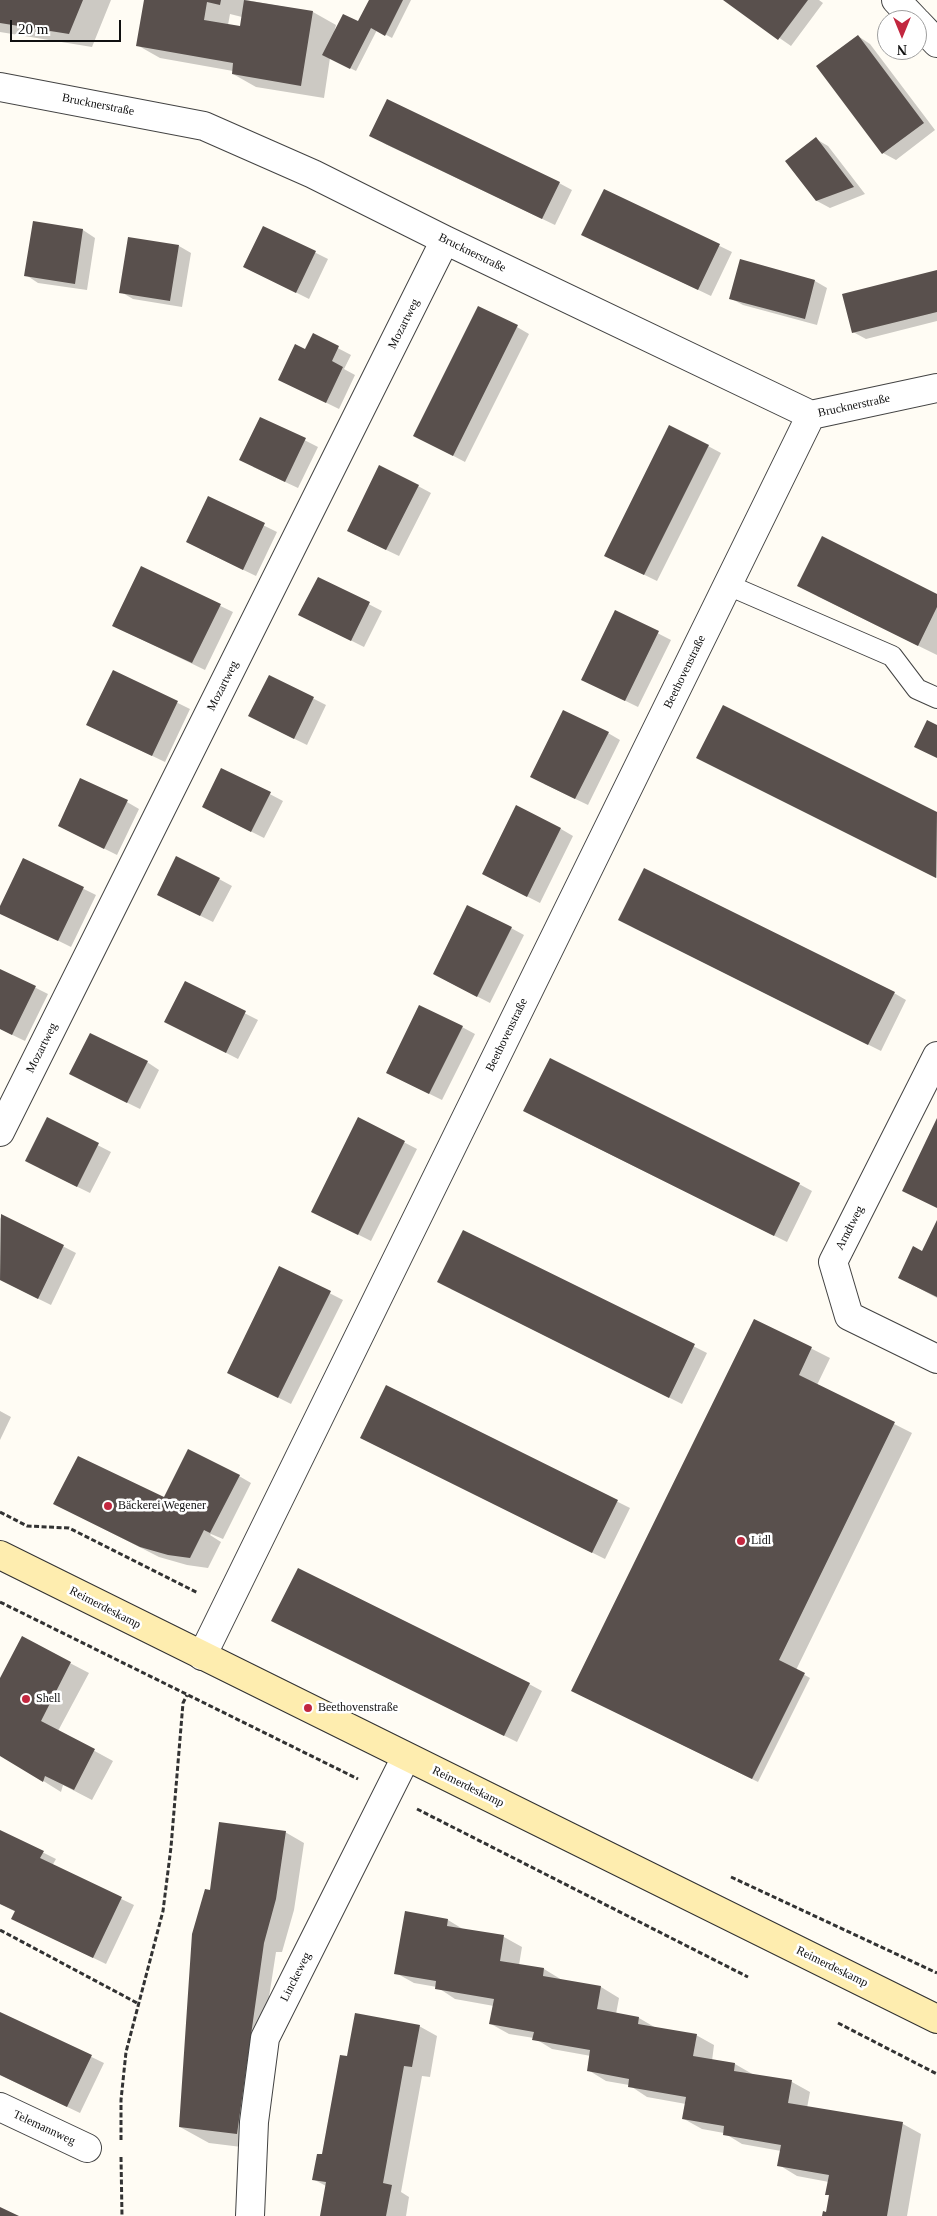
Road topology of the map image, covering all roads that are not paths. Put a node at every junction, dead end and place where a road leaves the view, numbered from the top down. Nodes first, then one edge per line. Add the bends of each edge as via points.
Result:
1 (896, 0) edge
2 (906, 10) edge
3 (927, 33) edge
4 (937, 43) edge
5 (0, 86) edge
6 (445, 240) junction
7 (937, 388) edge
8 (811, 415) junction
9 (728, 584) junction
10 (937, 698) edge
11 (937, 1056) edge
12 (0, 1132) edge
13 (937, 1359) edge
14 (0, 1555) edge
15 (202, 1656) junction
16 (406, 1756) junction
17 (937, 2019) edge
18 (0, 2108) edge
19 (87, 2148) dead end
20 (250, 2216) edge

1 - 2 street
3 - 4 street
5 - 6 street, Brucknerstraße via 204,126 313,174
6 - 8 street, Brucknerstraße
6 - 12 street, Mozartweg
7 - 8 street, Brucknerstraße
8 - 9 street, Beethovenstraße
9 - 10 lane via 892,656 917,689
9 - 15 street, Beethovenstraße
11 - 13 street, Arndtweg via 833,1262 849,1316
14 - 15 main road, Reimerdeskamp
15 - 16 main road, Reimerdeskamp
16 - 17 main road, Reimerdeskamp
16 - 20 street, Linckeweg via 265,2038 254,2122
18 - 19 street, Telemannweg

